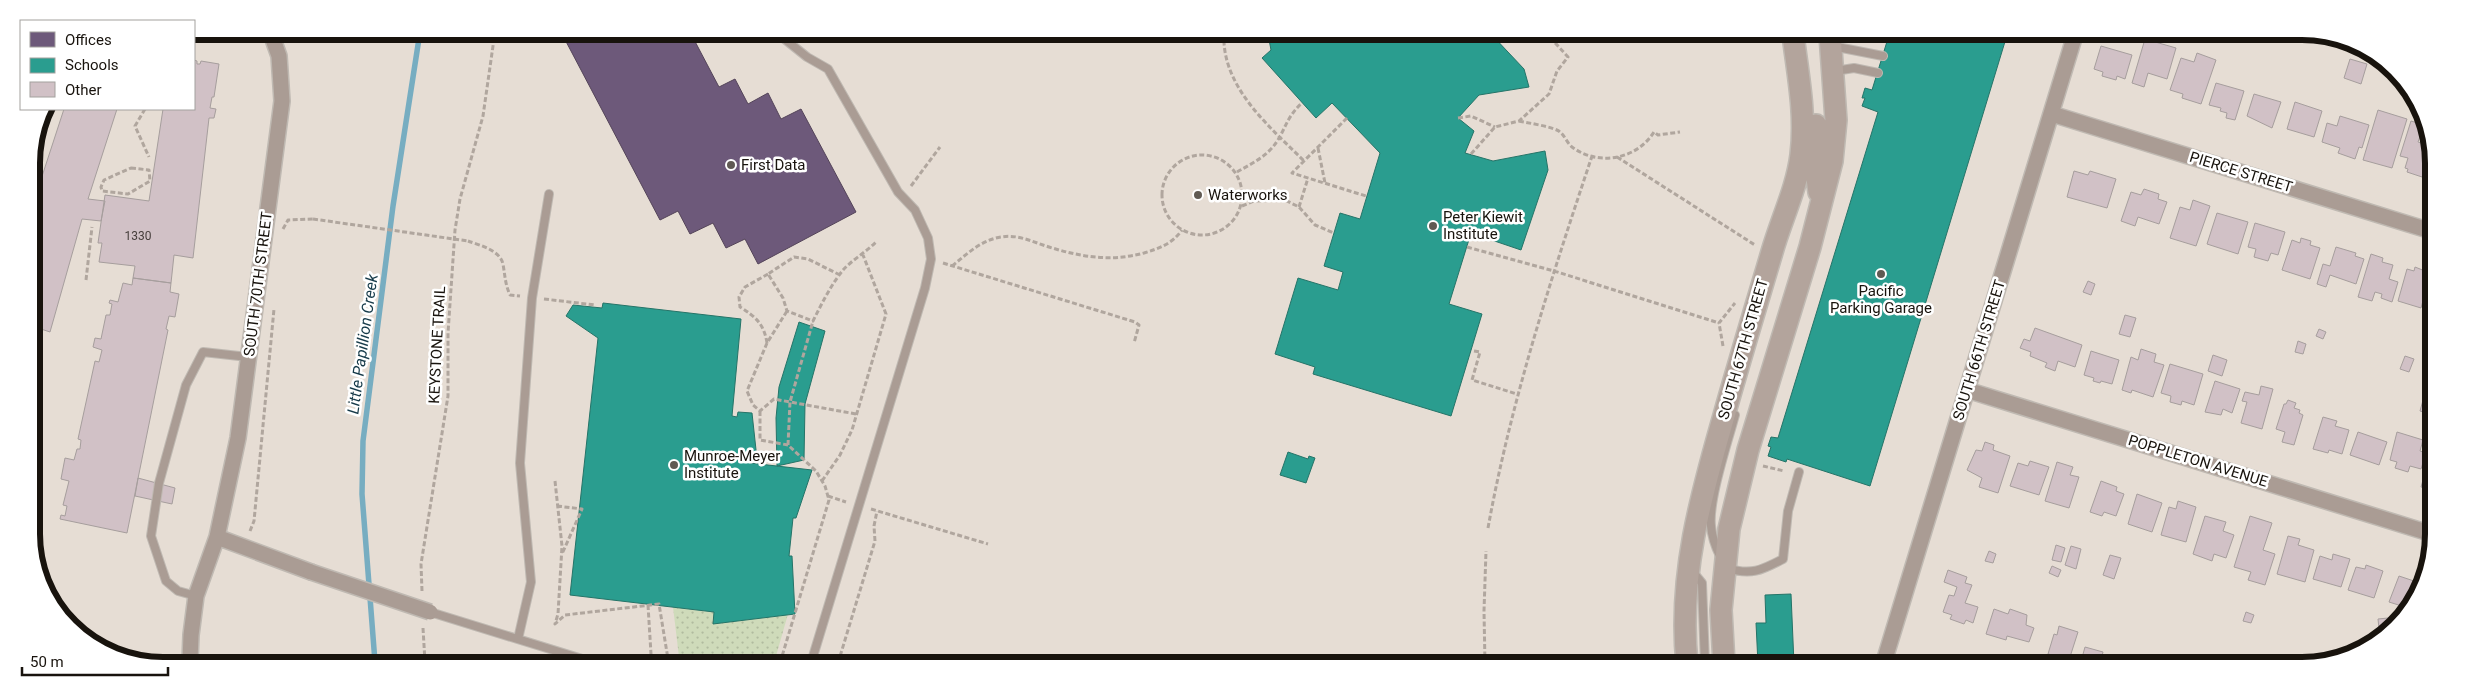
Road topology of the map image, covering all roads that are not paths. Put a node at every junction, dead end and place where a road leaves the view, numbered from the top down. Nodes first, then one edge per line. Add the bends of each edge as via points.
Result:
1 (273, 40) edge
2 (787, 40) edge
3 (1794, 40) edge
4 (1830, 40) edge
5 (2074, 40) edge
6 (1883, 56) dead end
7 (1797, 63) junction
8 (1833, 72) junction
9 (1878, 73) dead end
10 (2052, 114) junction
11 (548, 194) dead end
12 (1821, 204) junction
13 (2425, 229) edge
14 (1753, 317) junction
15 (248, 358) junction
16 (1749, 360) dead end
17 (1967, 390) junction
18 (1737, 408) dead end
19 (1800, 472) dead end
20 (2425, 531) edge
21 (218, 536) junction
22 (1688, 566) junction
23 (1724, 567) junction
24 (196, 596) junction
25 (425, 611) joint
26 (518, 640) junction
27 (190, 657) edge
28 (575, 657) edge
29 (813, 657) edge
30 (1686, 657) edge
31 (1705, 657) edge
32 (1724, 657) edge
33 (1885, 657) edge

1 - 15 street, SOUTH 70TH STREET via 279,56 282,101
2 - 29 lane via 828,69 902,196 915,210 925,231 931,260
3 - 7 main road, SOUTH 67TH STREET
4 - 6 lane
4 - 8 main road
5 - 10 street, SOUTH 66TH STREET
7 - 12 main road via 1813,84
7 - 14 main road, SOUTH 67TH STREET via 1802,100 1801,156
8 - 9 lane via 1854,68
8 - 12 main road via 1835,133
10 - 13 street, PIERCE STREET
10 - 17 street, SOUTH 66TH STREET
11 - 26 lane via 532,298 520,463 531,582
12 - 23 main road via 1748,450 1729,529
14 - 16 lane
14 - 22 main road, SOUTH 67TH STREET via 1708,470 1694,524
15 - 21 street, SOUTH 70TH STREET via 238,438
15 - 24 lane via 203,352 186,385 159,483 151,536 156,556 166,581 178,591
17 - 20 street, POPPLETON AVENUE
17 - 33 street, SOUTH 66TH STREET
18 - 23 lane via 1713,500 1710,524
19 - 23 lane via 1788,511 1783,559 1758,572
21 - 24 street, SOUTH 70TH STREET
21 - 25 street, bridge
22 - 30 main road, SOUTH 67TH STREET
22 - 31 lane via 1702,583
23 - 32 main road
24 - 27 street, SOUTH 70TH STREET
25 - 26 lane
26 - 28 lane

